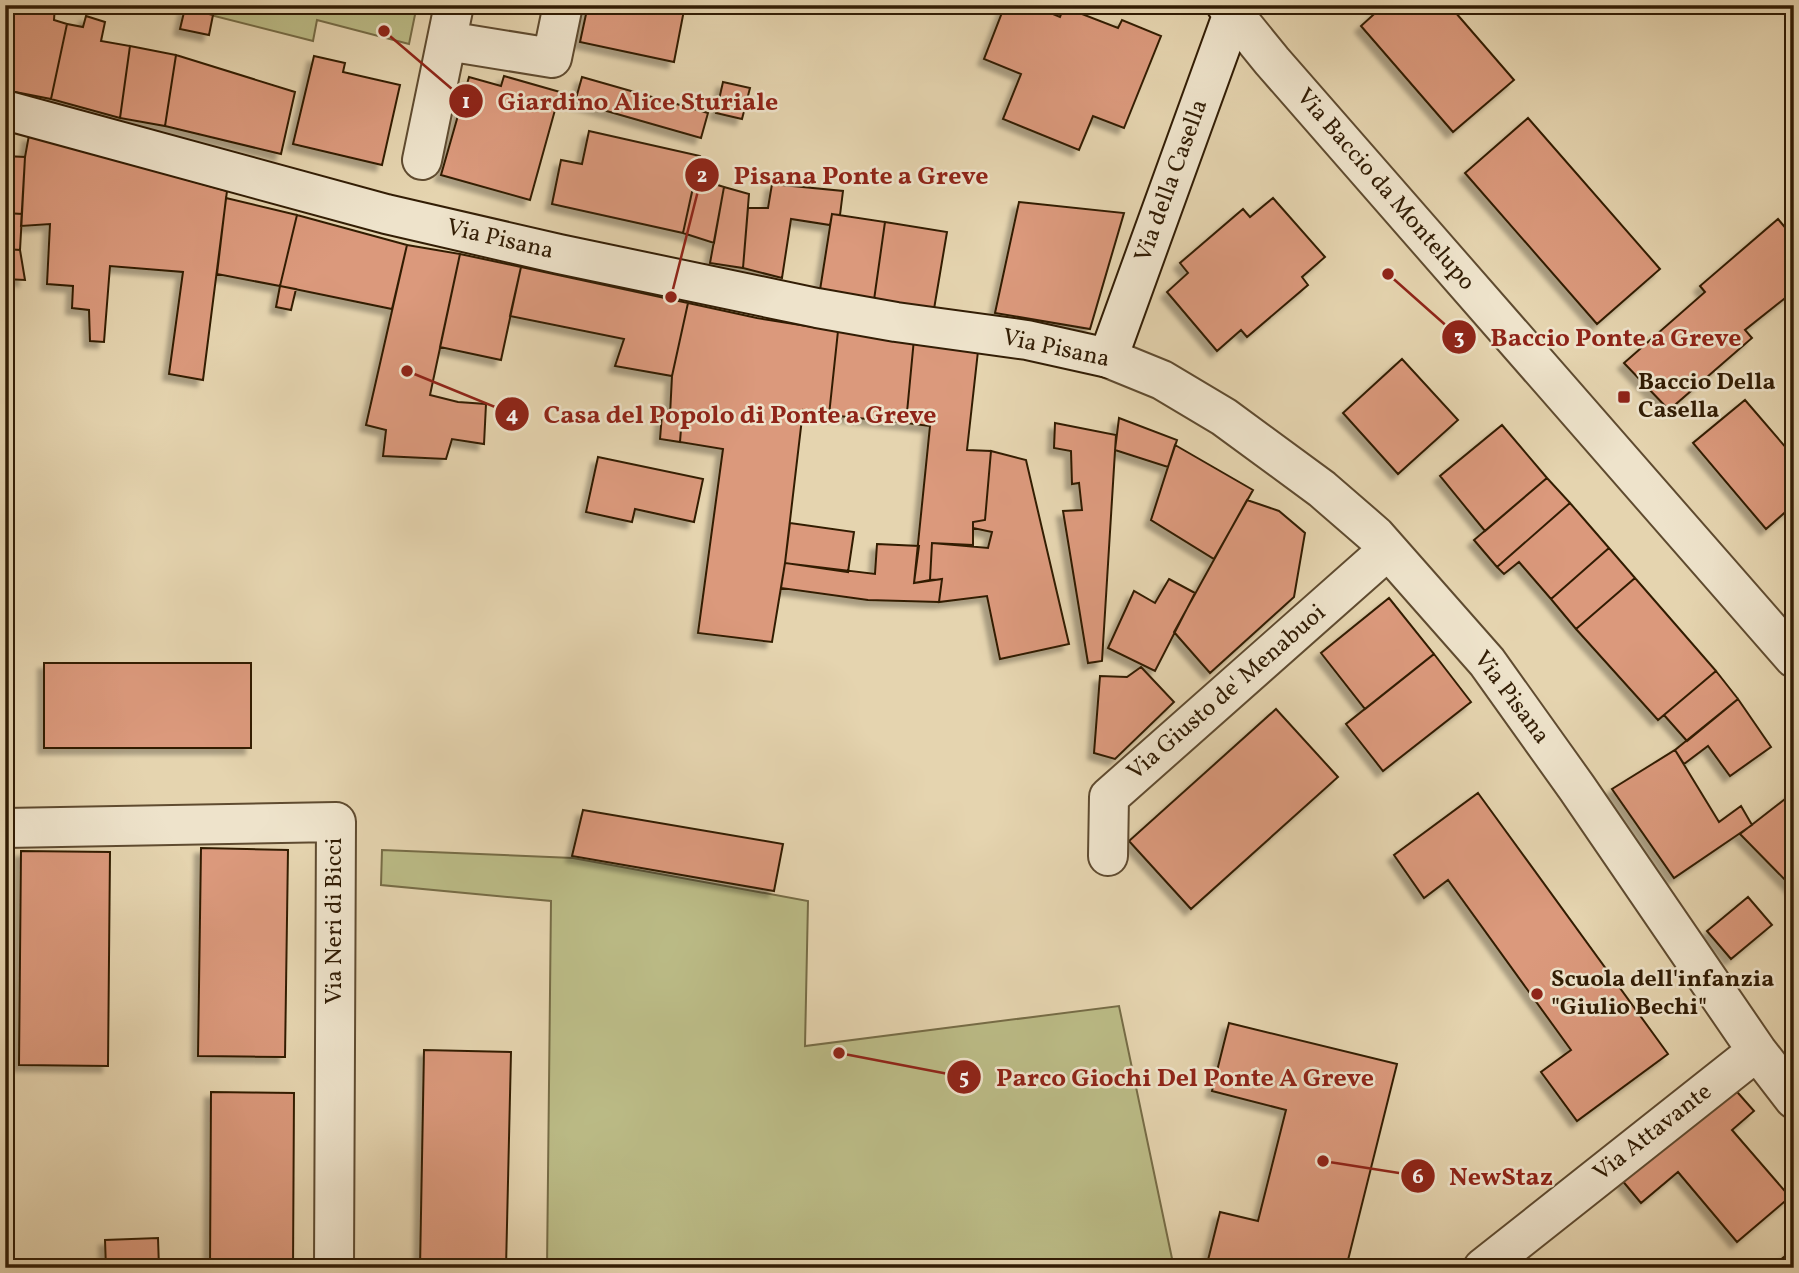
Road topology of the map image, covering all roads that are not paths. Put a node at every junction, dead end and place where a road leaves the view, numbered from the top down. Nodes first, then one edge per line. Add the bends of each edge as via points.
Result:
1 (563, 5) edge
2 (1231, 8) edge
3 (451, 23) edge
4 (5, 110) edge
5 (422, 160) dead end
6 (1108, 358) junction
7 (1388, 550) junction
8 (1794, 658) edge
9 (5, 828) edge
10 (1108, 856) dead end
11 (1758, 1051) junction
12 (1794, 1099) edge
13 (334, 1268) edge
14 (1482, 1268) edge

1 - 3 street via 552,58
2 - 6 street, Via della Casella
2 - 8 street, Via Baccio da Montelupo via 1272,61
3 - 5 street
4 - 6 street, Via Pisana via 386,214 559,254 817,308 1027,340
6 - 7 street, Via Pisana via 1162,380 1232,423 1322,489
7 - 10 street, Via Giusto de' Menabuoi via 1109,797
7 - 11 street, Via Pisana via 1487,662
9 - 13 street, Via Neri di Bicci via 336,821
11 - 12 street, Via Pisana
11 - 14 street, Via Attavante

